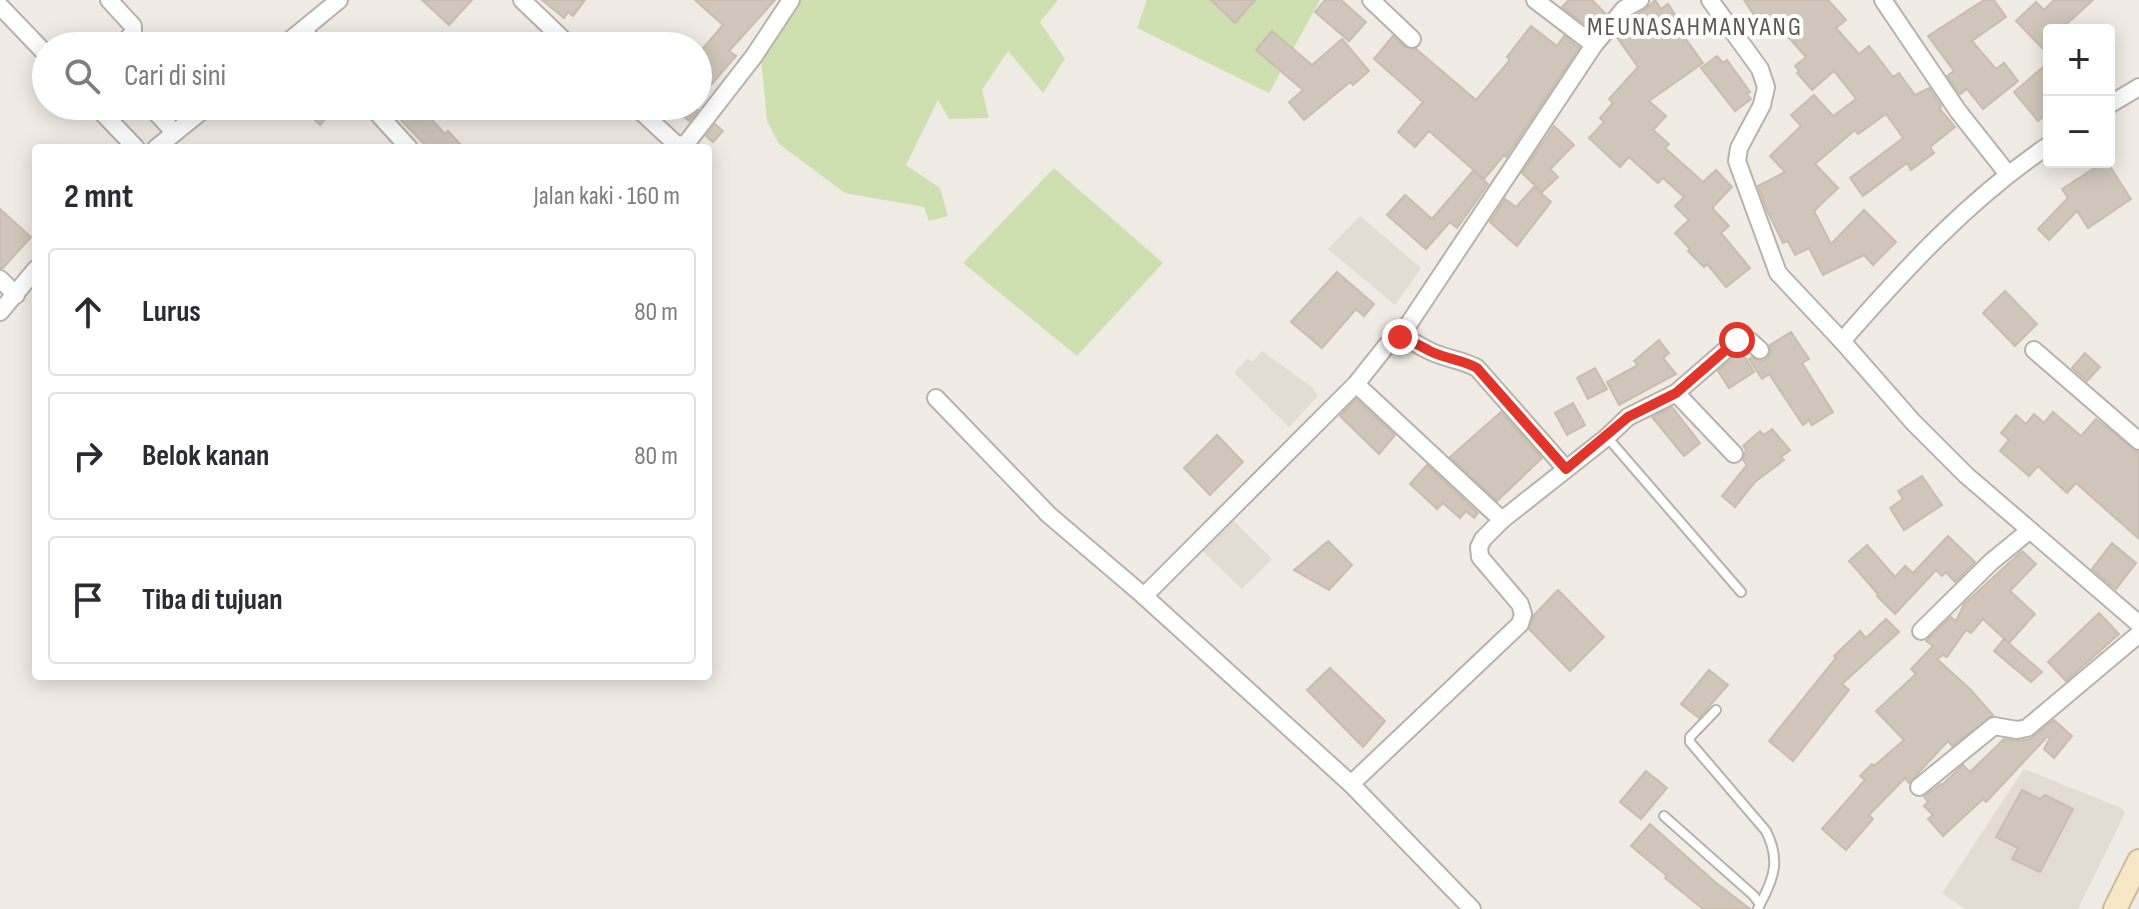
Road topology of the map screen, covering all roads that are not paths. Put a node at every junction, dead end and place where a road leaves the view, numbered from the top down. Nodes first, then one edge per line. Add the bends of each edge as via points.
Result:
1 (109, 0) edge
2 (339, 0) edge
3 (522, 0) edge
4 (791, 0) edge
5 (1371, 0) edge
6 (1535, 0) edge
7 (1640, 0) edge
8 (1710, 0) edge
9 (1883, 0) edge
10 (0, 6) edge
11 (303, 30) joint
12 (133, 32) edge
13 (300, 32) edge
14 (555, 32) edge
15 (32, 39) edge
16 (1412, 39) dead end
17 (1594, 45) junction
18 (2139, 87) edge
19 (2115, 101) edge
20 (712, 110) edge
21 (109, 120) edge
22 (163, 120) edge
23 (191, 120) edge
24 (384, 120) edge
25 (650, 120) edge
26 (704, 120) edge
27 (175, 133) junction
28 (132, 144) edge
29 (161, 144) edge
30 (405, 144) edge
31 (676, 144) edge
32 (686, 144) edge
33 (2043, 149) edge
34 (2007, 173) junction
35 (32, 274) edge
36 (0, 279) edge
37 (16, 295) junction
38 (0, 312) edge
39 (1400, 337) junction
40 (1842, 341) junction
41 (1760, 350) dead end
42 (2034, 350) dead end
43 (1356, 384) junction
44 (1676, 393) junction
45 (936, 398) dead end
46 (1607, 437) junction
47 (2139, 441) edge
48 (1734, 454) dead end
49 (1566, 469) junction
50 (1502, 520) junction
51 (2030, 530) junction
52 (1741, 592) dead end
53 (1144, 596) junction
54 (2139, 624) edge
55 (1921, 631) dead end
56 (2139, 634) edge
57 (1716, 710) dead end
58 (1351, 784) junction
59 (1919, 787) dead end
60 (1664, 816) dead end
61 (2139, 861) edge
62 (1759, 906) edge
63 (1472, 909) edge
64 (2115, 909) edge

1 - 12 street
2 - 11 street
3 - 14 street
4 - 20 street
5 - 16 street
6 - 17 street
7 - 17 street via 1624,9
8 - 40 street via 1764,78 1765,96 1737,161 1778,273
9 - 34 street
10 - 15 street
11 - 13 street
17 - 39 street
18 - 19 street
21 - 28 street
22 - 27 street
23 - 27 street
24 - 30 street
25 - 31 street
26 - 32 street
27 - 29 street
33 - 34 street
34 - 40 street via 1917,257
35 - 37 street
36 - 37 street
37 - 38 street
39 - 43 street via 1387,345
39 - 49 street via 1477,368
40 - 51 street via 1913,422
41 - 44 street via 1750,341 1737,340
42 - 47 street
43 - 50 street
43 - 53 street
44 - 46 street via 1628,417
44 - 48 street
45 - 53 street via 1049,515
46 - 49 street
46 - 52 lane
49 - 50 street
50 - 58 street via 1483,539 1480,557 1520,604 1520,624
51 - 54 street
51 - 55 street
53 - 58 street
56 - 59 street via 2027,728 1994,726
57 - 62 lane via 1690,742 1774,847 1775,866
58 - 63 street
60 - 62 lane
61 - 64 main road

